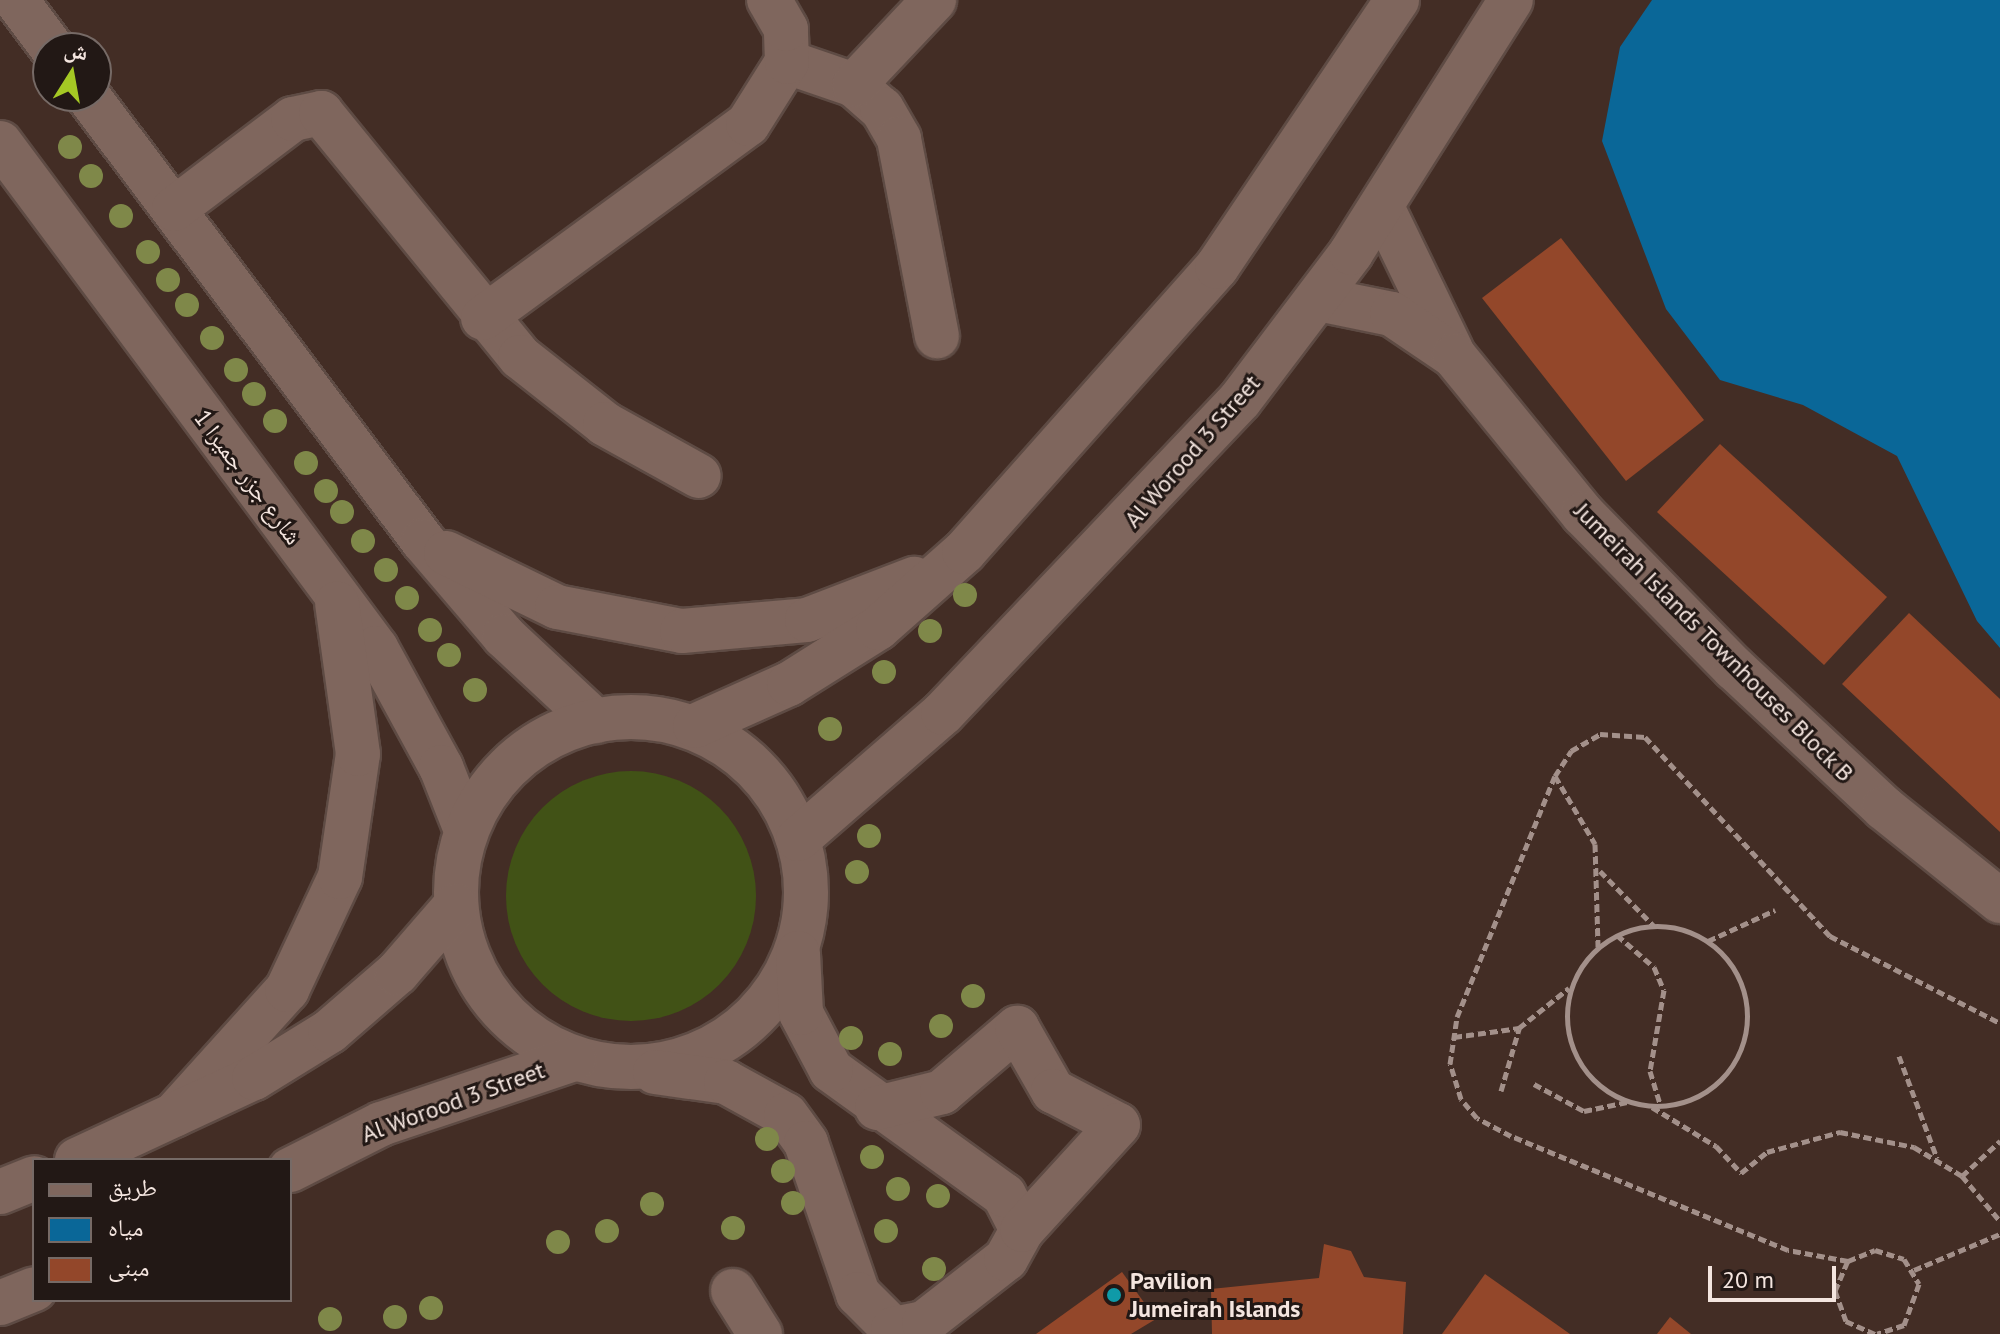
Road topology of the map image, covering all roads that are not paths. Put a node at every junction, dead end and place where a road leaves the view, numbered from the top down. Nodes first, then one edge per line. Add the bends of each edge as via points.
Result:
1 (16, 0) edge
2 (769, 0) edge
3 (934, 0) edge
4 (1397, 0) edge
5 (1511, 0) edge
6 (40, 32) edge
7 (787, 62) junction
8 (854, 85) junction
9 (100, 112) edge
10 (0, 143) edge
11 (1382, 207) junction
12 (174, 209) junction
13 (1318, 299) junction
14 (483, 318) junction
15 (937, 336) dead end
16 (1454, 356) junction
17 (699, 476) dead end
18 (423, 541) junction
19 (956, 560) junction
20 (335, 593) junction
21 (595, 721) junction
22 (695, 726) junction
23 (466, 830) junction
24 (798, 839) junction
25 (2000, 901) edge
26 (455, 906) junction
27 (799, 950) junction
28 (574, 1059) junction
29 (625, 1068) junction
30 (877, 1108) junction
31 (174, 1115) junction
32 (81, 1158) edge
33 (292, 1169) edge
34 (32, 1179) edge
35 (0, 1192) edge
36 (1022, 1230) junction
37 (32, 1290) edge
38 (733, 1291) dead end
39 (0, 1303) edge
40 (883, 1331) edge
41 (760, 1334) edge

1 - 6 street
2 - 7 street via 786,29
3 - 8 street
4 - 19 street via 1217,267
5 - 11 street, Al Worood 3 Street
7 - 8 street
7 - 14 street via 748,124
8 - 15 street via 882,109 899,139
9 - 12 street
10 - 20 street, شارع جزر جميرا 1
11 - 13 street, Al Worood 3 Street
11 - 16 street, Jumeirah Islands Townhouses Block B
12 - 14 street via 293,119 321,113
12 - 18 street
13 - 16 street, Jumeirah Islands Townhouses Block B via 1392,314
13 - 24 street, Al Worood 3 Street via 1156,497 943,713
14 - 17 street via 583,408
16 - 25 street, Jumeirah Islands Townhouses Block B via 1583,514 1734,668 1884,808
18 - 19 street via 557,607 682,631 807,620
18 - 21 street via 504,636
19 - 22 street via 878,628 789,684
20 - 23 street, شارع جزر جميرا 1 via 411,705
20 - 31 street via 358,754 340,877 287,990
21 - 22 street via 646,718
21 - 23 street via 540,741 496,779
22 - 24 street via 741,755 777,793
23 - 26 street
24 - 27 street via 807,894
26 - 28 street via 466,955 492,1000 528,1035
26 - 31 street via 397,973 330,1031
27 - 29 street via 772,999 731,1037 680,1061
27 - 30 street via 799,998 813,1043 831,1070
28 - 29 street
28 - 33 street, Al Worood 3 Street via 381,1124
29 - 40 street via 726,1082 786,1115 806,1143 858,1294
30 - 36 street via 1004,1195
30 - 36 street via 942,1092 1017,1028 1053,1091 1118,1125
31 - 32 street
34 - 35 street
36 - 40 street via 1006,1259 924,1323
37 - 39 street
38 - 41 street

